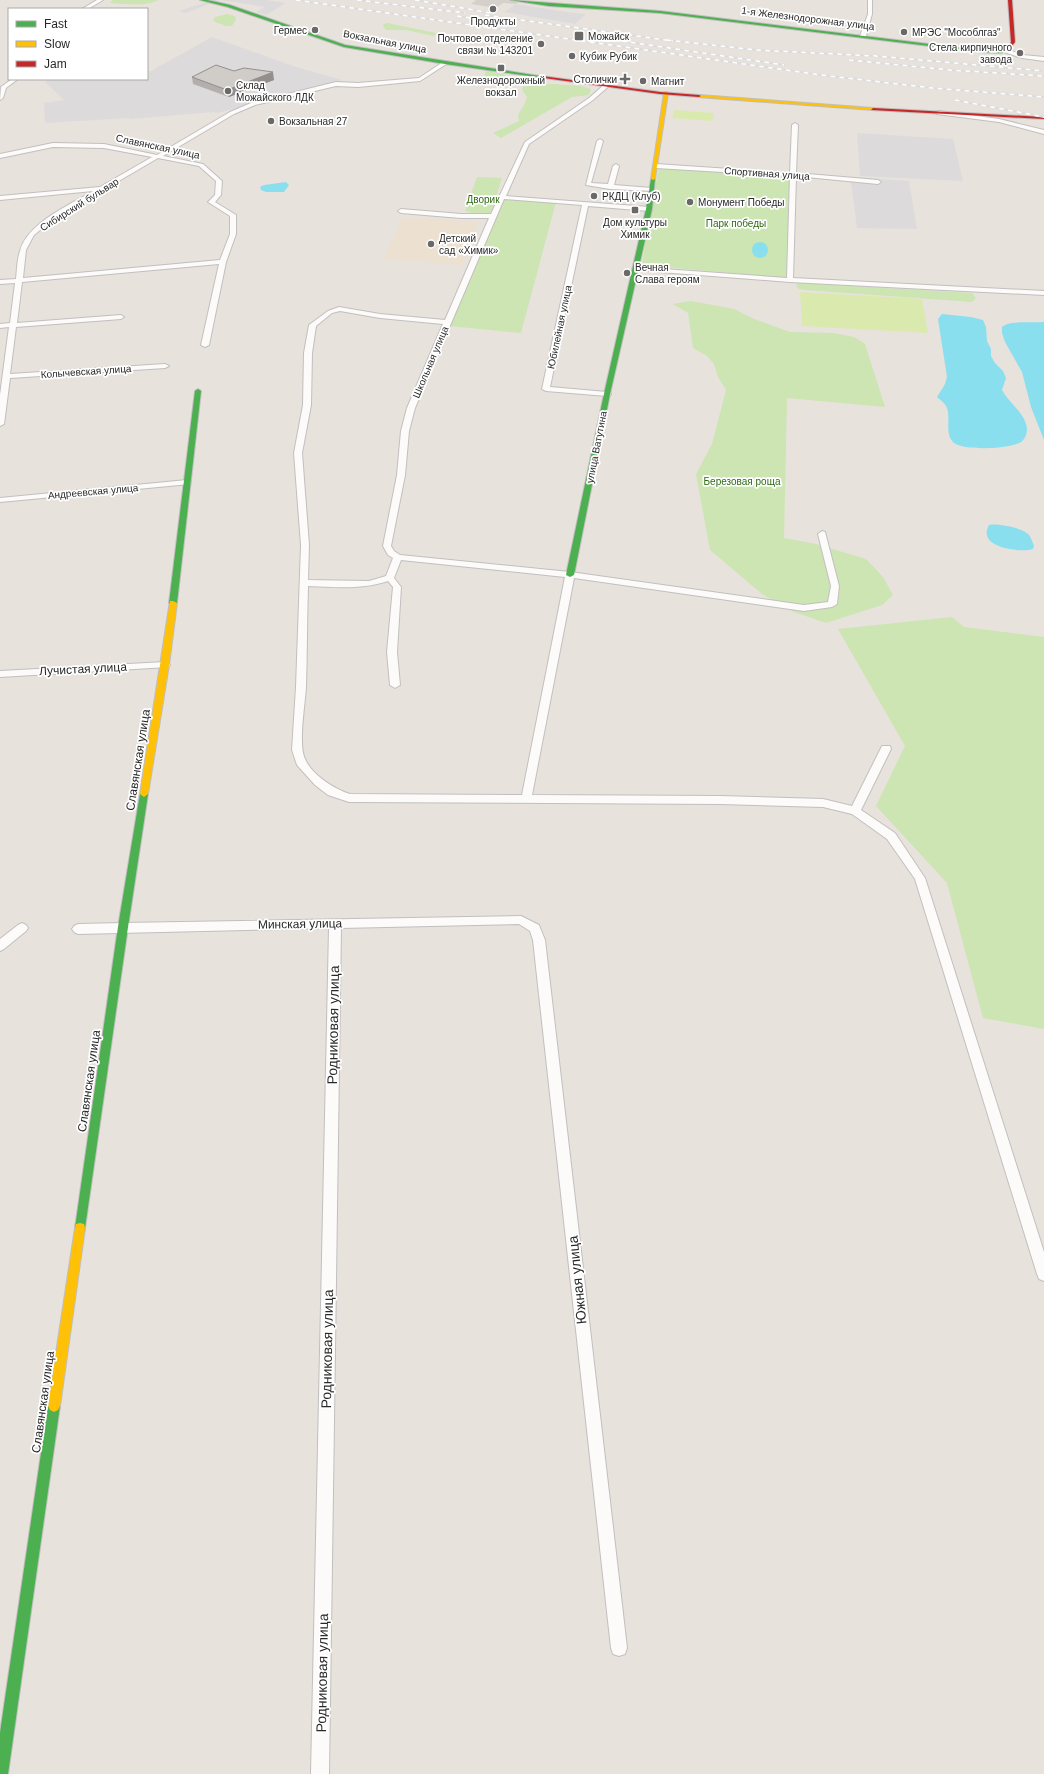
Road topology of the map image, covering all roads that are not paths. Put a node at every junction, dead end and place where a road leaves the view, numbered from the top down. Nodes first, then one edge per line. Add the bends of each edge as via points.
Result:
1 (101, 0) edge
2 (202, 0) edge
3 (512, 0) edge
4 (870, 0) edge
5 (1010, 0) edge
6 (86, 8) edge
7 (863, 36) junction
8 (1006, 51) junction
9 (1044, 59) edge
10 (445, 63) junction
11 (13, 80) edge
12 (607, 85) junction
13 (666, 93) junction
14 (0, 98) edge
15 (939, 113) junction
16 (1044, 118) edge
17 (795, 125) dead end
18 (1044, 132) edge
19 (600, 141) dead end
20 (0, 156) edge
21 (158, 156) junction
22 (616, 166) dead end
23 (656, 166) junction
24 (794, 175) junction
25 (878, 182) dead end
26 (610, 187) junction
27 (102, 189) junction
28 (652, 190) junction
29 (501, 197) junction
30 (0, 198) edge
31 (585, 204) junction
32 (649, 209) junction
33 (401, 211) dead end
34 (493, 216) junction
35 (223, 262) junction
36 (636, 269) junction
37 (19, 280) junction
38 (790, 280) junction
39 (0, 282) edge
40 (1044, 293) edge
41 (121, 317) dead end
42 (448, 322) junction
43 (13, 325) junction
44 (0, 326) edge
45 (205, 345) dead end
46 (165, 366) dead end
47 (7, 376) junction
48 (198, 391) dead end
49 (607, 394) junction
50 (0, 424) edge
51 (187, 482) junction
52 (0, 500) edge
53 (822, 534) dead end
54 (398, 557) junction
55 (570, 575) junction
56 (390, 578) junction
57 (304, 582) junction
58 (166, 665) junction
59 (0, 674) edge
60 (395, 685) dead end
61 (886, 749) dead end
62 (526, 800) junction
63 (855, 811) junction
64 (521, 920) joint
65 (335, 924) junction
66 (123, 927) junction
67 (22, 928) dead end
68 (78, 929) dead end
69 (0, 946) edge
70 (1044, 1274) edge
71 (619, 1648) dead end
72 (1, 1774) edge
73 (320, 1774) edge

1 - 6 street
2 - 10 main road, Вокзальная улица via 229,6 350,47
3 - 7 main road, 1-я Железнодорожная улица via 567,7 636,9
4 - 7 street via 870,14
5 - 8 main road via 1013,42
7 - 8 main road, 1-я Железнодорожная улица via 978,51
8 - 9 street
10 - 12 main road, Вокзальная улица
10 - 21 street, Сибирский бульвар via 420,79 358,85 336,84 253,104 232,112
11 - 14 street via 5,85
12 - 13 main road, Вокзальная улица
12 - 29 street, Школьная улица via 591,99 526,143
13 - 15 main road, Вокзальная улица via 808,106
13 - 23 main road, улица Ватутина
15 - 16 main road, Вокзальная улица
15 - 18 street via 1006,121
17 - 24 street
19 - 26 street via 588,183 592,186
20 - 21 street, Славянская улица via 32,148 72,144 104,146
21 - 27 street, Сибирский бульвар
21 - 35 street, Славянская улица via 201,165 219,181 218,195 211,202 233,215 233,234
22 - 26 street
23 - 24 street, Спортивная улица
23 - 28 main road, улица Ватутина
24 - 25 street, Спортивная улица
24 - 38 street
26 - 28 street
27 - 30 street
27 - 37 street, Сибирский бульвар via 52,218 31,234 23,250
28 - 32 main road, улица Ватутина
29 - 31 street
29 - 34 street, Школьная улица
31 - 32 street
31 - 49 street, Юбилейная улица via 546,389
32 - 36 main road, улица Ватутина
33 - 34 street
34 - 42 street, Школьная улица
35 - 37 street
35 - 45 street, Славянская улица
36 - 38 street
36 - 49 main road, улица Ватутина
37 - 39 street
37 - 43 street, Сибирский бульвар
38 - 40 street
41 - 43 street
42 - 54 street, Школьная улица via 407,423 401,475 387,546 391,553
42 - 57 street via 380,316 340,309 330,312 313,325 308,353 307,405 298,452
43 - 44 street
43 - 47 street, Сибирский бульвар
46 - 47 street, Колычевская улица
47 - 50 street, Сибирский бульвар
48 - 51 main road, Славянская улица
49 - 55 main road, улица Ватутина
51 - 52 street, Андреевская улица
51 - 58 main road, Славянская улица
53 - 55 street via 835,586 832,604 804,608
54 - 55 street
54 - 56 street
55 - 62 street, улица Ватутина
56 - 57 street via 370,584 351,585
56 - 60 street via 398,587 392,652
57 - 62 street via 297,750 301,762 319,782 332,792 349,798
58 - 59 street, Лучистая улица
58 - 66 main road, Славянская улица
61 - 63 street
62 - 63 street via 822,803
63 - 70 street via 891,836 920,878
64 - 65 street, Минская улица
64 - 71 street, Южная улица via 535,928 539,940
65 - 66 street, Минская улица
65 - 73 street, Родниковая улица
66 - 68 street, Минская улица
66 - 72 main road, Славянская улица
67 - 69 street

